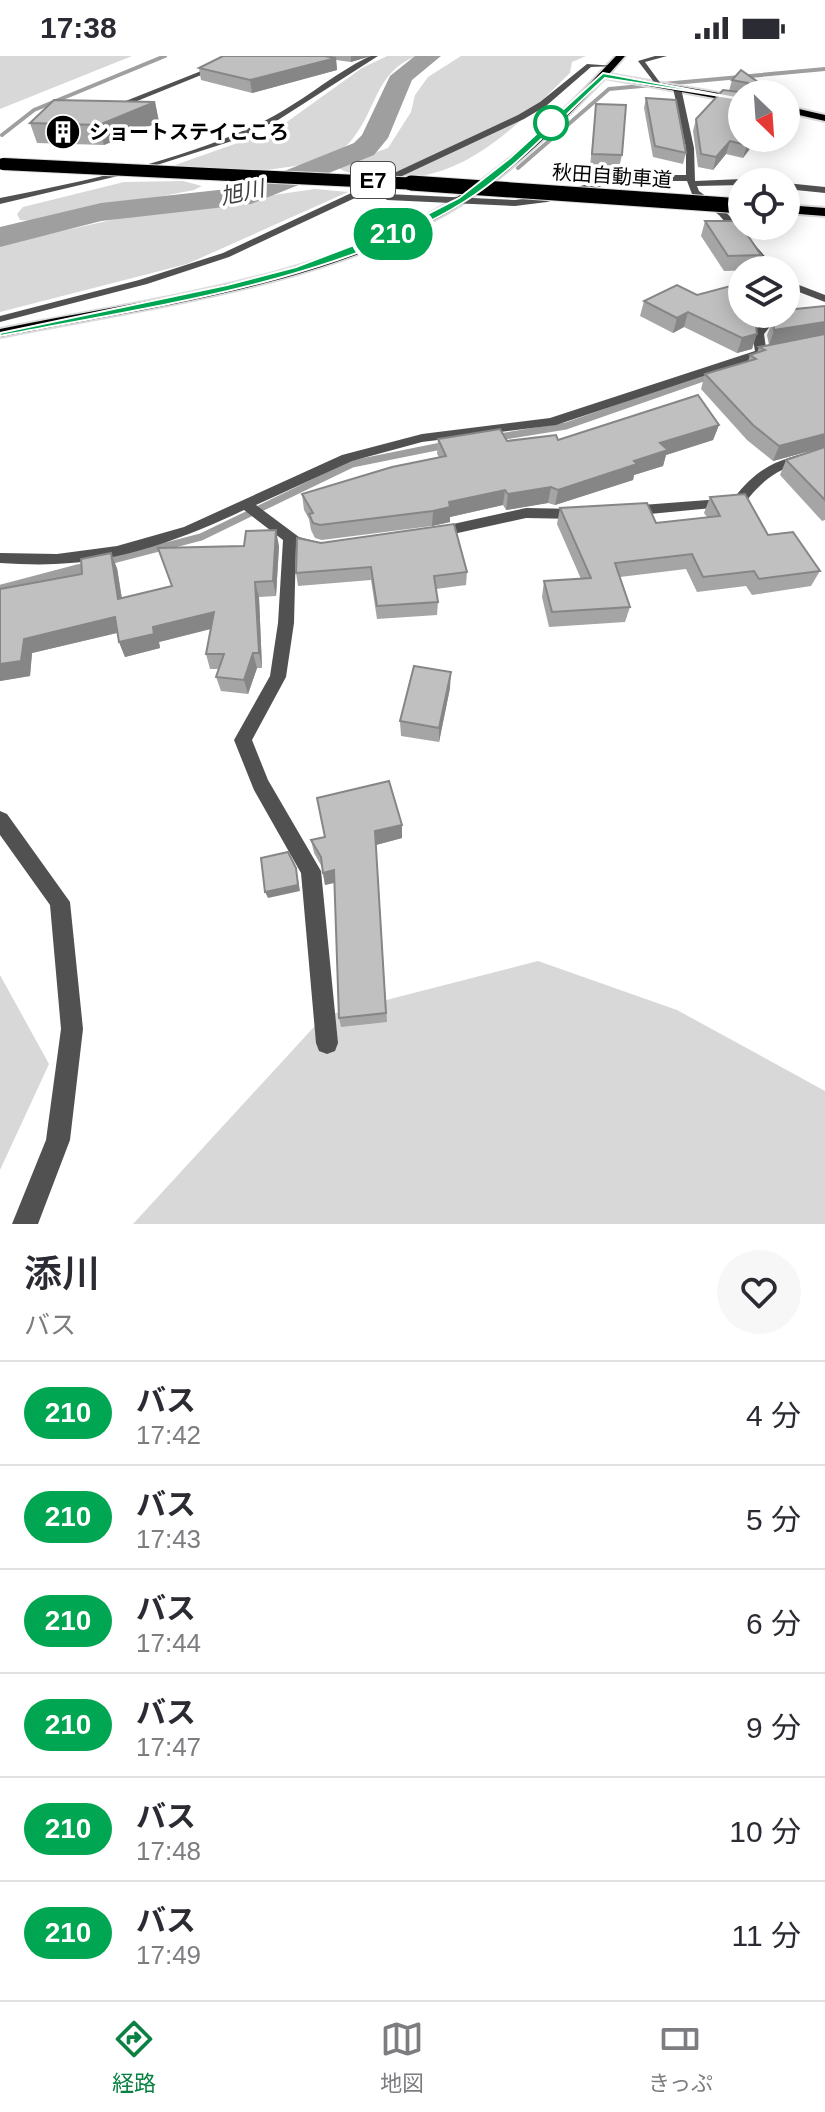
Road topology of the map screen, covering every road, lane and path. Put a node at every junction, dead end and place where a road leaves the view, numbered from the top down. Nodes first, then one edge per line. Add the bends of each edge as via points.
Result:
1 (245, 56) edge
2 (375, 56) edge
3 (621, 56) edge
4 (664, 56) edge
5 (333, 65) edge
6 (348, 67) junction
7 (608, 70) junction
8 (657, 84) junction
9 (677, 88) junction
10 (728, 97) edge
11 (106, 111) edge
12 (800, 112) edge
13 (825, 118) edge
14 (1, 164) edge
15 (691, 181) junction
16 (728, 182) edge
17 (800, 187) edge
18 (825, 190) edge
19 (387, 197) dead end
20 (462, 199) junction
21 (0, 201) edge
22 (728, 205) edge
23 (800, 210) edge
24 (825, 212) edge
25 (759, 256) edge
26 (800, 292) edge
27 (825, 299) edge
28 (0, 319) edge
29 (763, 328) edge
30 (0, 333) edge
31 (788, 347) edge
32 (761, 353) junction
33 (825, 453) edge
34 (253, 509) junction
35 (615, 512) edge
36 (587, 514) edge
37 (417, 536) edge
38 (289, 541) junction
39 (338, 546) edge
40 (0, 558) edge
41 (0, 820) edge
42 (327, 1043) dead end
43 (25, 1224) edge

1 - 11 street
2 - 6 street
3 - 7 main road
4 - 8 street via 641,61
5 - 6 street
6 - 21 street via 274,118 239,134 60,190
7 - 8 main road
7 - 20 main road
7 - 28 street via 589,65 521,117 226,255
8 - 9 main road
9 - 10 main road
9 - 15 street
12 - 13 main road
14 - 22 highway, 秋田自動車道 / E7, bridge via 334,178
15 - 16 street
15 - 20 street via 619,178 528,202
15 - 25 street
17 - 18 street
19 - 20 street
20 - 30 main road via 407,228 299,269
23 - 24 highway
26 - 27 street
29 - 32 street via 758,334
31 - 32 street
32 - 34 street via 552,422 422,438 347,458
33 - 35 street via 770,467 738,502
34 - 38 street
34 - 40 street via 117,551 57,559
36 - 37 street via 526,513
38 - 39 street
38 - 42 street via 278,677 243,740 260,784 311,871
41 - 43 street via 60,902 72,1029 58,1140

